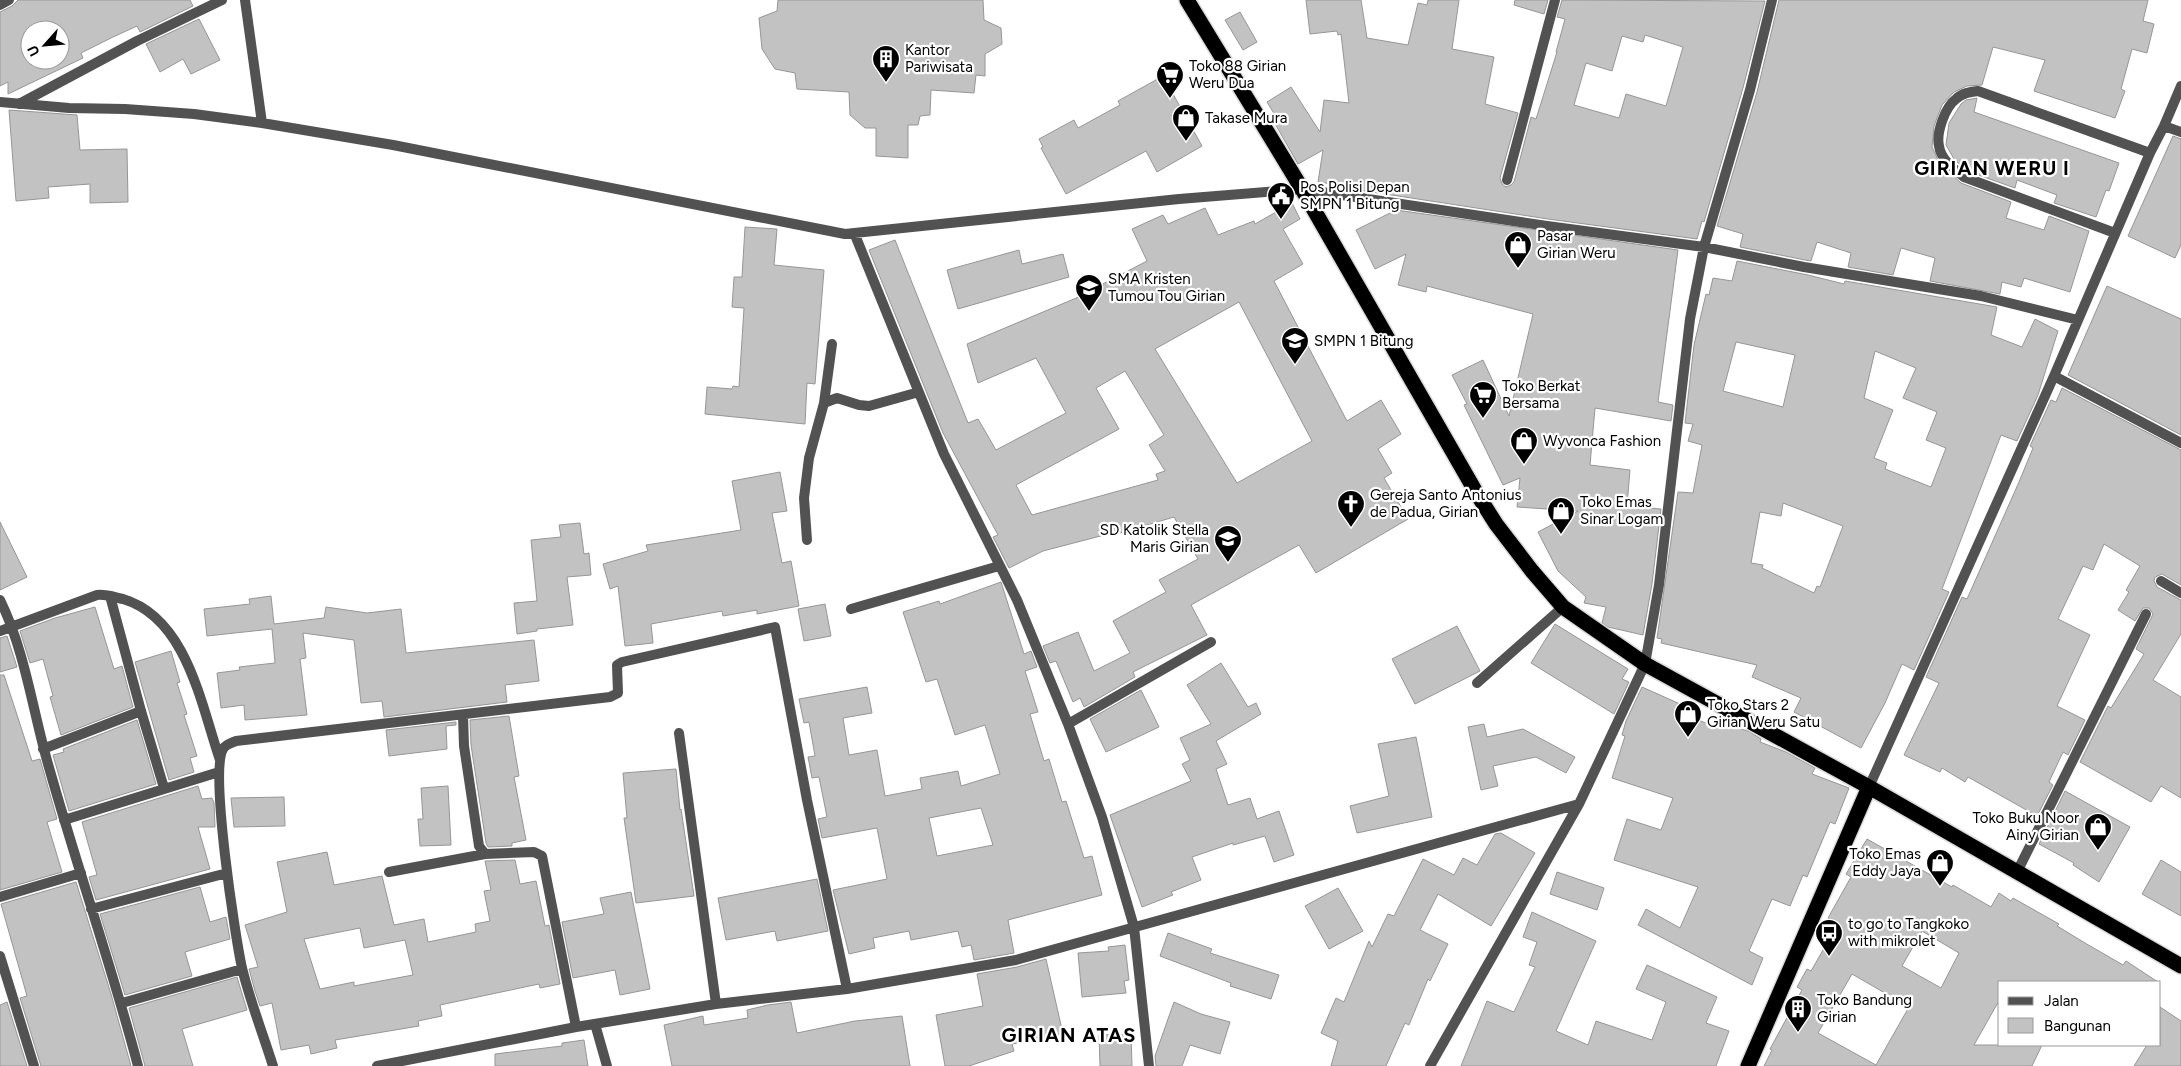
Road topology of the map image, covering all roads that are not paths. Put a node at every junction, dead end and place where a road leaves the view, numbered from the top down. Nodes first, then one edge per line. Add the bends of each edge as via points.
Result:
1 (9, 0) edge
2 (222, 0) edge
3 (245, 0) edge
4 (1187, 0) edge
5 (1555, 0) edge
6 (1772, 0) edge
7 (0, 5) edge
8 (2181, 86) edge
9 (0, 102) edge
10 (18, 104) junction
11 (262, 123) junction
12 (2164, 126) junction
13 (2181, 132) edge
14 (2150, 153) junction
15 (1507, 180) dead end
16 (1302, 189) junction
17 (2115, 233) junction
18 (855, 235) junction
19 (1704, 247) junction
20 (2078, 320) junction
21 (832, 344) dead end
22 (2054, 376) junction
23 (919, 392) junction
24 (824, 403) junction
25 (2181, 444) edge
26 (807, 540) dead end
27 (999, 566) junction
28 (2161, 582) dead end
29 (2181, 593) edge
30 (110, 596) junction
31 (0, 600) edge
32 (1563, 607) junction
33 (851, 609) dead end
34 (2146, 614) dead end
35 (13, 626) junction
36 (0, 631) edge
37 (1211, 642) dead end
38 (1645, 664) junction
39 (1477, 683) dead end
40 (141, 711) junction
41 (463, 715) junction
42 (1068, 724) junction
43 (679, 733) dead end
44 (43, 749) junction
45 (220, 760) junction
46 (218, 772) junction
47 (1869, 787) junction
48 (164, 788) junction
49 (1578, 804) junction
50 (64, 820) junction
51 (485, 854) junction
52 (389, 872) dead end
53 (2017, 872) junction
54 (81, 873) junction
55 (227, 873) junction
56 (0, 897) edge
57 (91, 909) junction
58 (1134, 927) junction
59 (0, 956) edge
60 (2181, 966) edge
61 (242, 969) junction
62 (847, 989) junction
63 (122, 1003) junction
64 (716, 1004) junction
65 (595, 1024) junction
66 (576, 1027) junction
67 (34, 1066) edge
68 (138, 1066) edge
69 (273, 1066) edge
70 (377, 1066) edge
71 (607, 1066) edge
72 (1149, 1066) edge
73 (1430, 1066) edge
74 (1748, 1066) edge

1 - 7 street
2 - 10 street
3 - 11 street
4 - 16 highway
5 - 15 street
6 - 19 street via 1750,90
8 - 12 street
9 - 10 street
10 - 11 street via 194,114
11 - 18 street via 393,145
12 - 13 street
12 - 14 street
14 - 17 street
14 - 17 street via 1978,91 1968,92 1954,100 1946,114 1939,132 1939,147 1948,163 1964,177
16 - 18 street via 1179,199
16 - 19 street
16 - 32 highway via 1477,494 1532,571
17 - 20 street
18 - 23 street
19 - 20 street via 1981,296
19 - 38 street via 1690,319 1659,586
20 - 22 street
21 - 24 street
22 - 25 street
22 - 47 street
23 - 24 street via 869,406 837,398
23 - 27 street via 944,454
24 - 26 street via 804,498
27 - 33 street
27 - 42 street via 1017,600
28 - 29 street
30 - 35 street via 97,595
30 - 40 street
30 - 45 street via 132,602 154,615 172,634 183,652
31 - 35 street
32 - 38 highway
32 - 39 street
34 - 53 street
35 - 36 street
35 - 44 street
37 - 42 street
38 - 47 highway
38 - 49 street
40 - 44 street
40 - 48 street
41 - 45 street via 236,741 228,744
41 - 51 street via 464,746 479,846
41 - 62 street via 610,697 618,693 616,671 622,662 775,627
42 - 58 street via 1102,817
43 - 64 street
44 - 50 street
45 - 46 street
46 - 48 street
46 - 55 street
47 - 53 highway
47 - 74 highway
48 - 50 street
49 - 58 street
49 - 73 street
50 - 54 street
51 - 52 street
51 - 66 street via 534,852 542,856
53 - 60 highway
54 - 56 street
54 - 57 street
55 - 57 street
55 - 61 street
57 - 63 street
58 - 62 street via 1016,960
58 - 72 street
59 - 67 street
61 - 63 street
61 - 69 street
62 - 64 street
63 - 68 street
64 - 65 street
65 - 66 street
65 - 71 street
66 - 70 street

